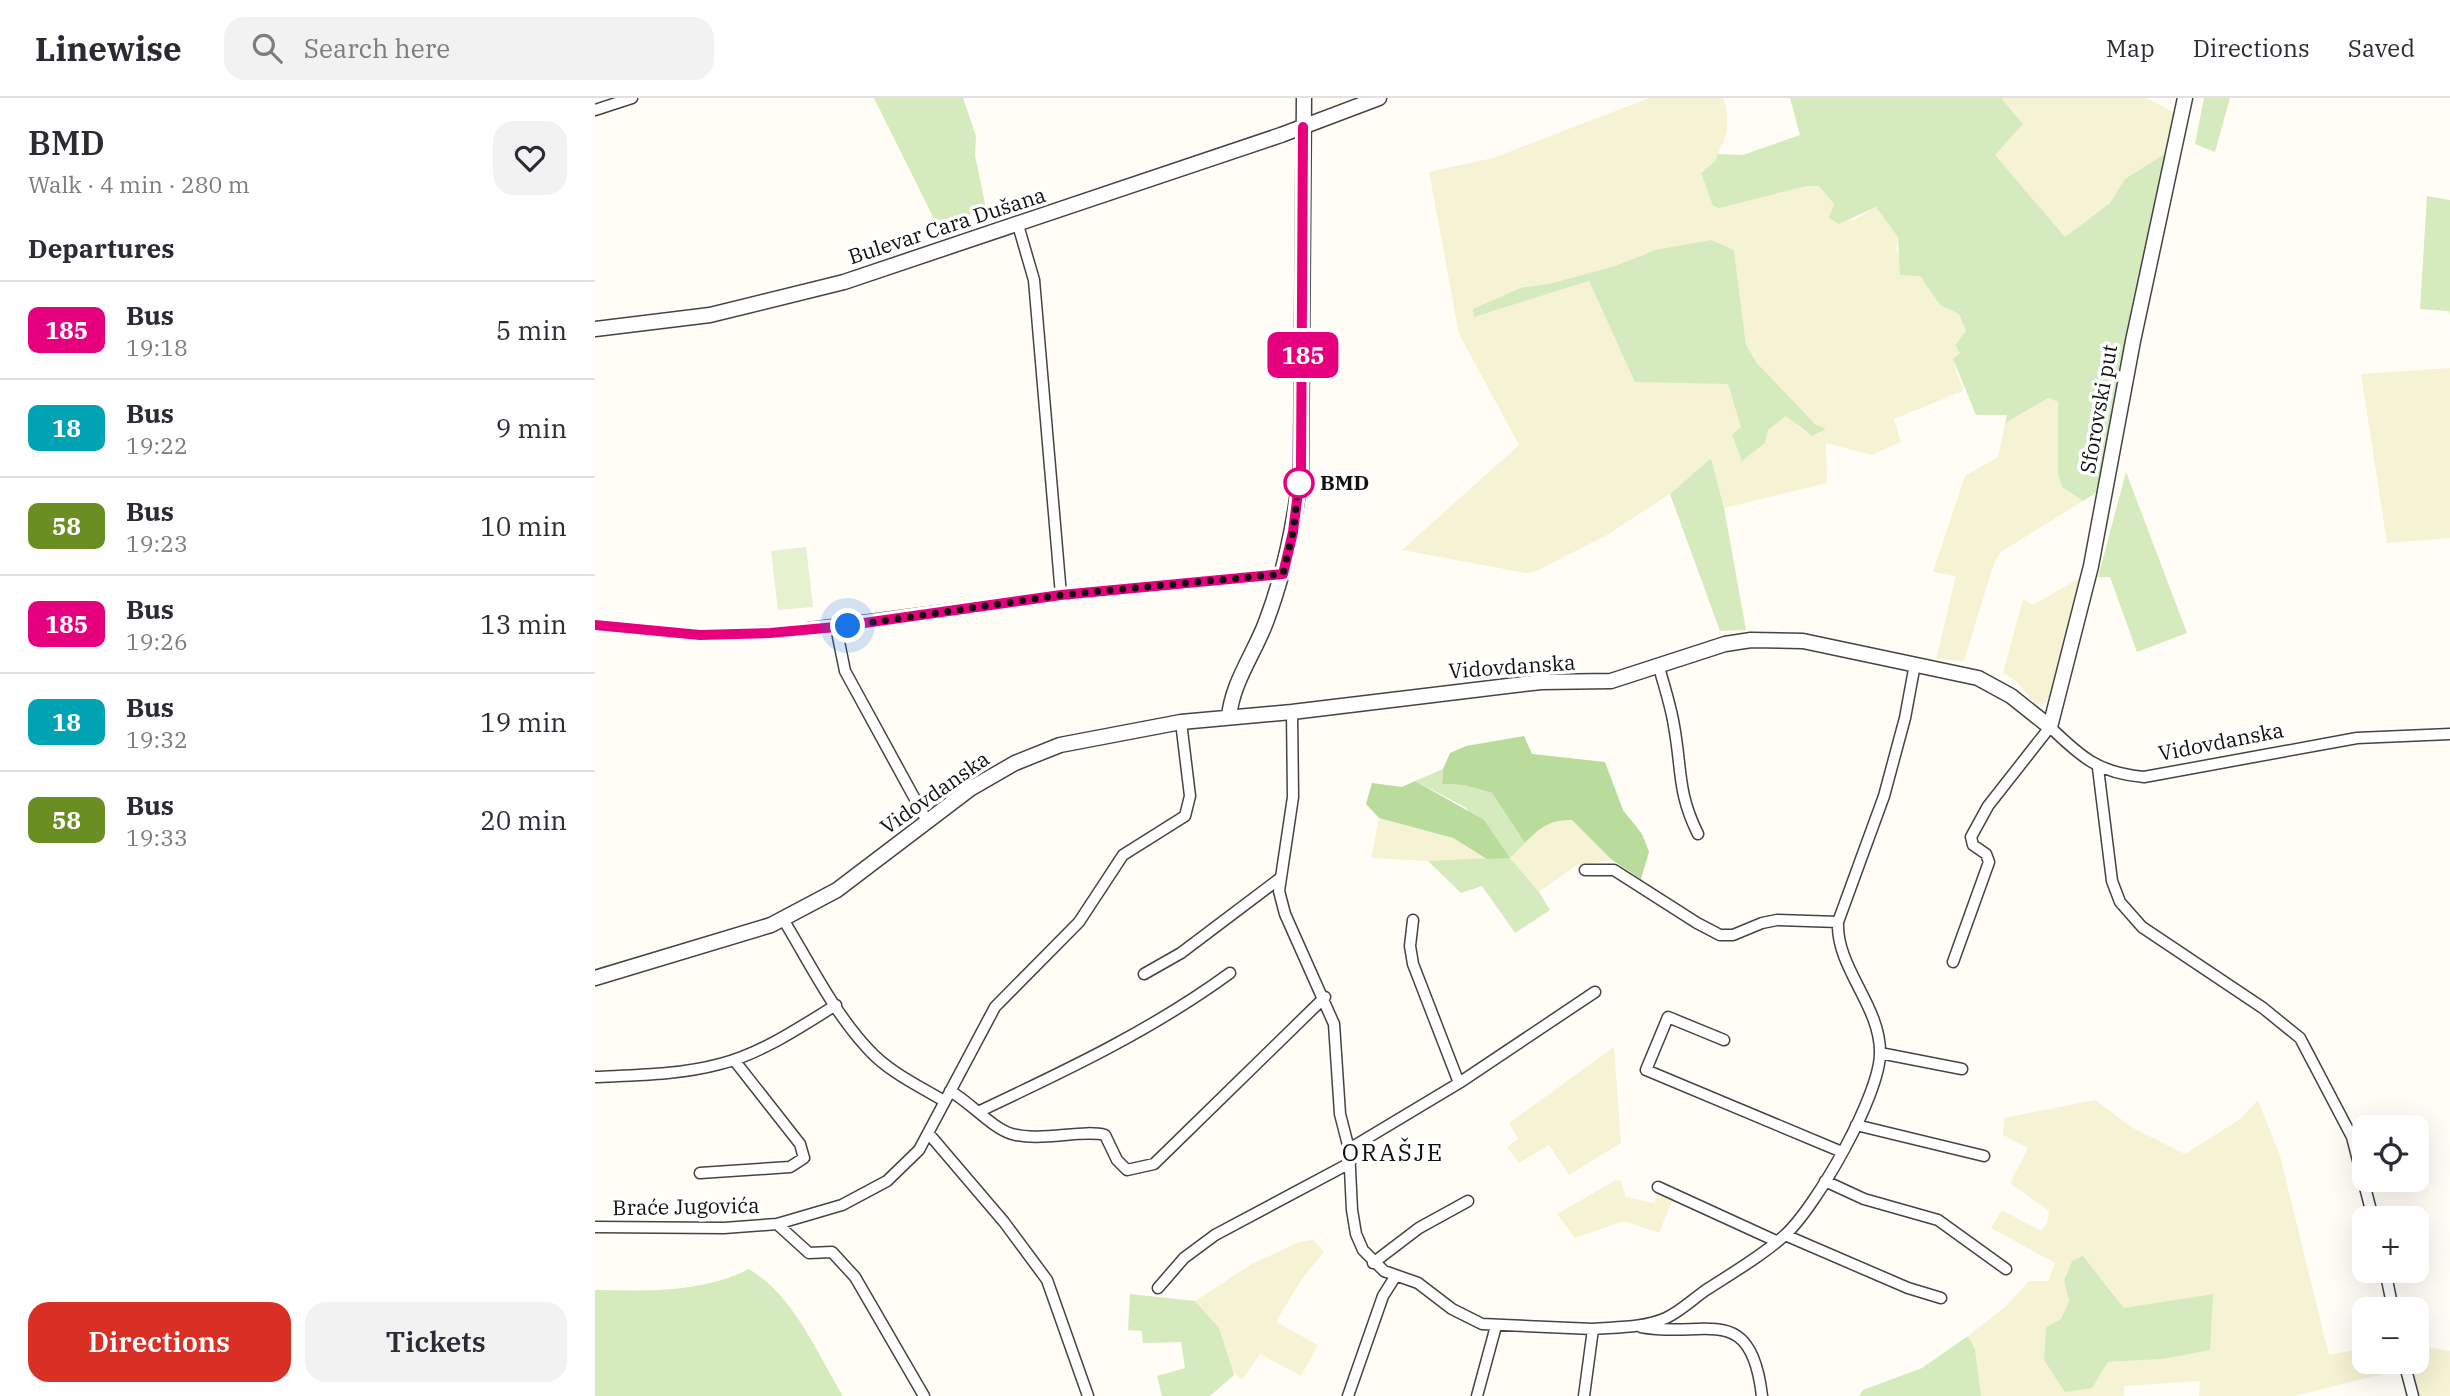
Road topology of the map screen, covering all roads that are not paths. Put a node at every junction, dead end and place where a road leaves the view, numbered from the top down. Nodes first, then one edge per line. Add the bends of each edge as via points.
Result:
1 (632, 98) edge
2 (1304, 98) edge
3 (1378, 98) edge
4 (2185, 98) edge
5 (595, 110) edge
6 (1303, 127) junction
7 (1018, 225) junction
8 (595, 329) edge
9 (1283, 574) junction
10 (1061, 595) junction
11 (595, 625) edge
12 (836, 627) junction
13 (1915, 664) junction
14 (1659, 667) junction
15 (1292, 712) junction
16 (1229, 718) junction
17 (1181, 722) junction
18 (2050, 727) junction
19 (2450, 734) edge
20 (2098, 768) junction
21 (927, 821) junction
22 (1698, 834) dead end
23 (1585, 870) dead end
24 (1279, 879) junction
25 (783, 919) junction
26 (1413, 920) dead end
27 (1838, 922) junction
28 (1953, 962) dead end
29 (1230, 973) dead end
30 (1144, 974) dead end
31 (595, 978) edge
32 (1595, 992) dead end
33 (1325, 997) junction
34 (836, 1005) junction
35 (1724, 1040) dead end
36 (1881, 1053) junction
37 (734, 1060) junction
38 (1962, 1069) dead end
39 (595, 1077) edge
40 (1459, 1083) junction
41 (950, 1091) junction
42 (944, 1101) junction
43 (980, 1111) junction
44 (1856, 1125) junction
45 (929, 1134) junction
46 (1349, 1149) junction
47 (1842, 1152) junction
48 (1985, 1156) dead end
49 (1350, 1163) junction
50 (700, 1173) dead end
51 (1825, 1181) junction
52 (1658, 1187) dead end
53 (1468, 1201) dead end
54 (2370, 1206) edge
55 (777, 1224) junction
56 (595, 1227) edge
57 (1781, 1238) junction
58 (1373, 1263) junction
59 (2005, 1269) dead end
60 (1395, 1277) junction
61 (1158, 1288) dead end
62 (1941, 1298) dead end
63 (1496, 1326) junction
64 (1636, 1326) junction
65 (1593, 1329) junction
66 (2407, 1374) edge
67 (924, 1396) edge
68 (1088, 1396) edge
69 (1348, 1396) edge
70 (1477, 1396) edge
71 (1584, 1396) edge
72 (1762, 1396) edge
73 (2413, 1396) edge

1 - 5 street
2 - 6 street
3 - 6 street, Bulevar Cara Dušana
4 - 18 street, Sforovski put via 2091,566
6 - 7 street, Bulevar Cara Dušana
6 - 9 street via 1301,469
7 - 8 street, Bulevar Cara Dušana via 789,298 710,315
7 - 10 street via 1034,281
9 - 10 street
9 - 16 street via 1234,691
10 - 12 street
11 - 12 street via 709,635
12 - 21 street via 845,671
13 - 14 street, Vidovdanska via 1776,639 1725,643
13 - 18 street, Vidovdanska via 1998,687
13 - 27 street via 1884,796
14 - 15 street, Vidovdanska via 1595,683 1541,682
14 - 22 street via 1675,727 1679,784
15 - 16 street, Vidovdanska
15 - 24 street via 1293,805
16 - 17 street, Vidovdanska
17 - 21 street, Vidovdanska via 1050,749 970,789
17 - 41 street, Braće Jugovića via 1191,796 1185,816 1123,855 1079,922 995,1007
18 - 20 street, Vidovdanska
18 - 28 street via 1988,806 1971,837 1989,862
19 - 20 street, Vidovdanska via 2357,738 2158,776 2119,775
20 - 54 street via 2112,881 2120,902 2141,927 2300,1038 2352,1137
21 - 25 street, Vidovdanska via 837,890
23 - 27 street via 1614,870 1720,935 1777,920
24 - 30 street via 1181,953
24 - 33 street via 1285,914
25 - 31 street, Vidovdanska
25 - 34 street
26 - 40 street via 1413,964
27 - 36 street via 1839,938 1873,1017
29 - 43 street via 1163,1019
32 - 40 street
33 - 43 street via 1190,1125 1165,1157 1147,1167 1127,1170 1101,1134 1015,1135 997,1127
33 - 46 street via 1334,1024 1340,1107
34 - 37 street
34 - 42 street via 878,1058
35 - 47 street via 1668,1017 1646,1070
36 - 38 street
36 - 44 street
37 - 39 street via 657,1074
37 - 50 street via 800,1144 804,1158 790,1167
40 - 46 street
41 - 42 street, Braće Jugovića
41 - 43 street
42 - 45 street, Braće Jugovića
44 - 47 street
44 - 48 street
45 - 55 street, Braće Jugovića via 912,1160 887,1181 842,1205
45 - 68 street via 1047,1280
46 - 49 street
47 - 51 street
49 - 58 street via 1356,1234
49 - 61 street via 1215,1234 1184,1258
51 - 57 street
51 - 59 street via 1864,1199 1938,1220
52 - 57 street
53 - 58 street via 1419,1228
55 - 56 street, Braće Jugovića
55 - 67 street via 809,1253 832,1252 855,1277
57 - 62 street
57 - 64 street via 1667,1317
58 - 60 street
60 - 63 street via 1418,1283 1468,1318
60 - 69 street via 1383,1296
63 - 65 street
63 - 70 street
64 - 65 street
64 - 72 street via 1671,1330 1707,1327 1739,1338 1755,1360
65 - 71 street
66 - 73 street

